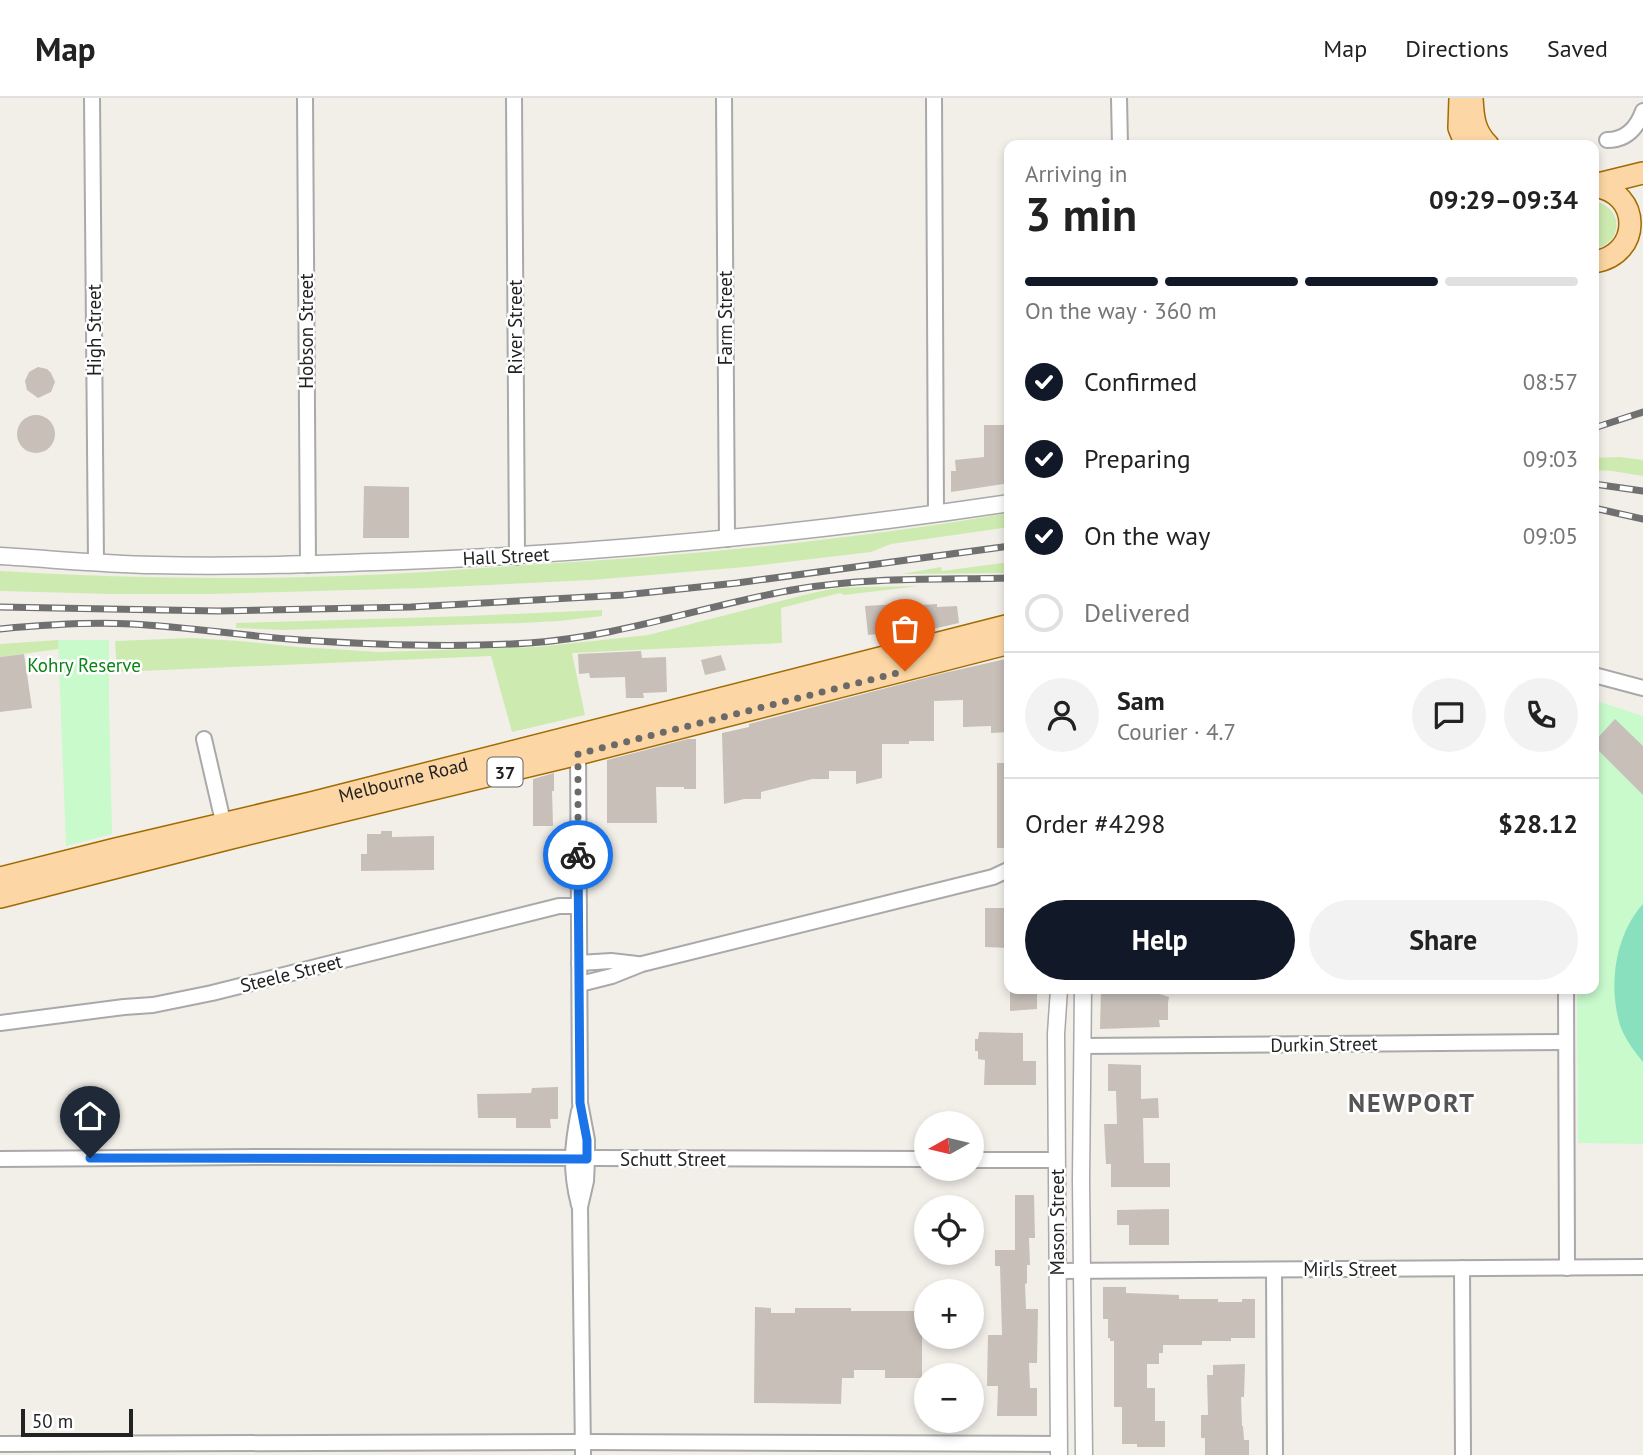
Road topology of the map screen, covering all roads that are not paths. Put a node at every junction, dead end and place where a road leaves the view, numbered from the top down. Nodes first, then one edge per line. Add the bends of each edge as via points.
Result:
1 (92, 98) edge
2 (305, 98) edge
3 (514, 98) edge
4 (724, 98) edge
5 (934, 98) edge
6 (1119, 98) edge
7 (1460, 98) edge
8 (1472, 98) edge
9 (1643, 111) edge
10 (1120, 140) edge
11 (1462, 140) edge
12 (1484, 140) edge
13 (1608, 140) dead end
14 (1643, 173) edge
15 (1599, 185) edge
16 (1599, 187) edge
17 (1643, 206) edge
18 (1629, 234) junction
19 (1599, 263) edge
20 (1004, 504) edge
21 (936, 514) junction
22 (727, 539) junction
23 (0, 556) edge
24 (517, 556) junction
25 (96, 562) junction
26 (308, 565) junction
27 (1004, 627) edge
28 (1004, 644) edge
29 (1599, 676) edge
30 (1643, 688) edge
31 (204, 739) dead end
32 (578, 745) junction
33 (225, 831) junction
34 (1004, 872) edge
35 (1004, 876) edge
36 (993, 877) junction
37 (0, 878) edge
38 (0, 897) edge
39 (579, 905) junction
40 (579, 962) junction
41 (642, 964) junction
42 (580, 984) junction
43 (1059, 994) edge
44 (1083, 994) edge
45 (1566, 994) edge
46 (0, 1023) edge
47 (1566, 1042) junction
48 (1082, 1046) junction
49 (0, 1158) edge
50 (580, 1159) junction
51 (914, 1159) edge
52 (984, 1160) edge
53 (1057, 1160) junction
54 (1643, 1267) edge
55 (1462, 1268) junction
56 (1567, 1268) junction
57 (1274, 1270) junction
58 (1057, 1271) junction
59 (1082, 1271) junction
60 (0, 1444) edge
61 (583, 1449) edge
62 (1059, 1450) edge
63 (1084, 1455) edge
64 (1275, 1455) edge
65 (1463, 1455) edge

1 - 25 street, High Street
2 - 26 street, Hobson Street
3 - 24 street, River Street
4 - 22 street, Farm Street
5 - 21 street
6 - 10 street
7 - 11 main road
8 - 12 main road via 1476,129
9 - 13 street via 1627,135
14 - 15 main road
16 - 18 main road via 1623,201 1630,219
17 - 18 main road
18 - 19 main road via 1620,249
20 - 21 street, Hall Street
21 - 22 street, Hall Street
22 - 24 street, Hall Street
23 - 25 street, Hall Street
24 - 26 street, Hall Street
25 - 26 street, Hall Street
27 - 32 main road, Melbourne Road / 37
28 - 32 main road, Melbourne Road / 37
29 - 30 street
31 - 33 street
32 - 33 main road, Melbourne Road / 37
32 - 39 street
33 - 37 main road, Melbourne Road / 37 via 116,849
33 - 38 main road, Melbourne Road / 37
34 - 36 street
35 - 36 street
36 - 41 street
39 - 40 street
39 - 46 street, Steele Street via 559,906 212,993 153,1005
40 - 41 street
40 - 42 street
41 - 42 street
42 - 50 street via 580,1103 573,1140
43 - 53 street, Mason Street
44 - 48 street, Mason Street
45 - 47 street
47 - 48 street, Durkin Street
47 - 56 street
48 - 59 street, Mason Street
49 - 50 street, Schutt Street
50 - 51 street, Schutt Street
50 - 61 street via 573,1180 580,1207
52 - 53 street
53 - 58 street, Mason Street
54 - 56 street, Mirls Street
55 - 56 street, Mirls Street
55 - 57 street, Mirls Street
55 - 65 street
57 - 59 street, Mirls Street
57 - 64 street
58 - 59 street, Mirls Street
58 - 62 street, Mason Street
59 - 63 street, Mason Street
60 - 61 street
61 - 62 street

